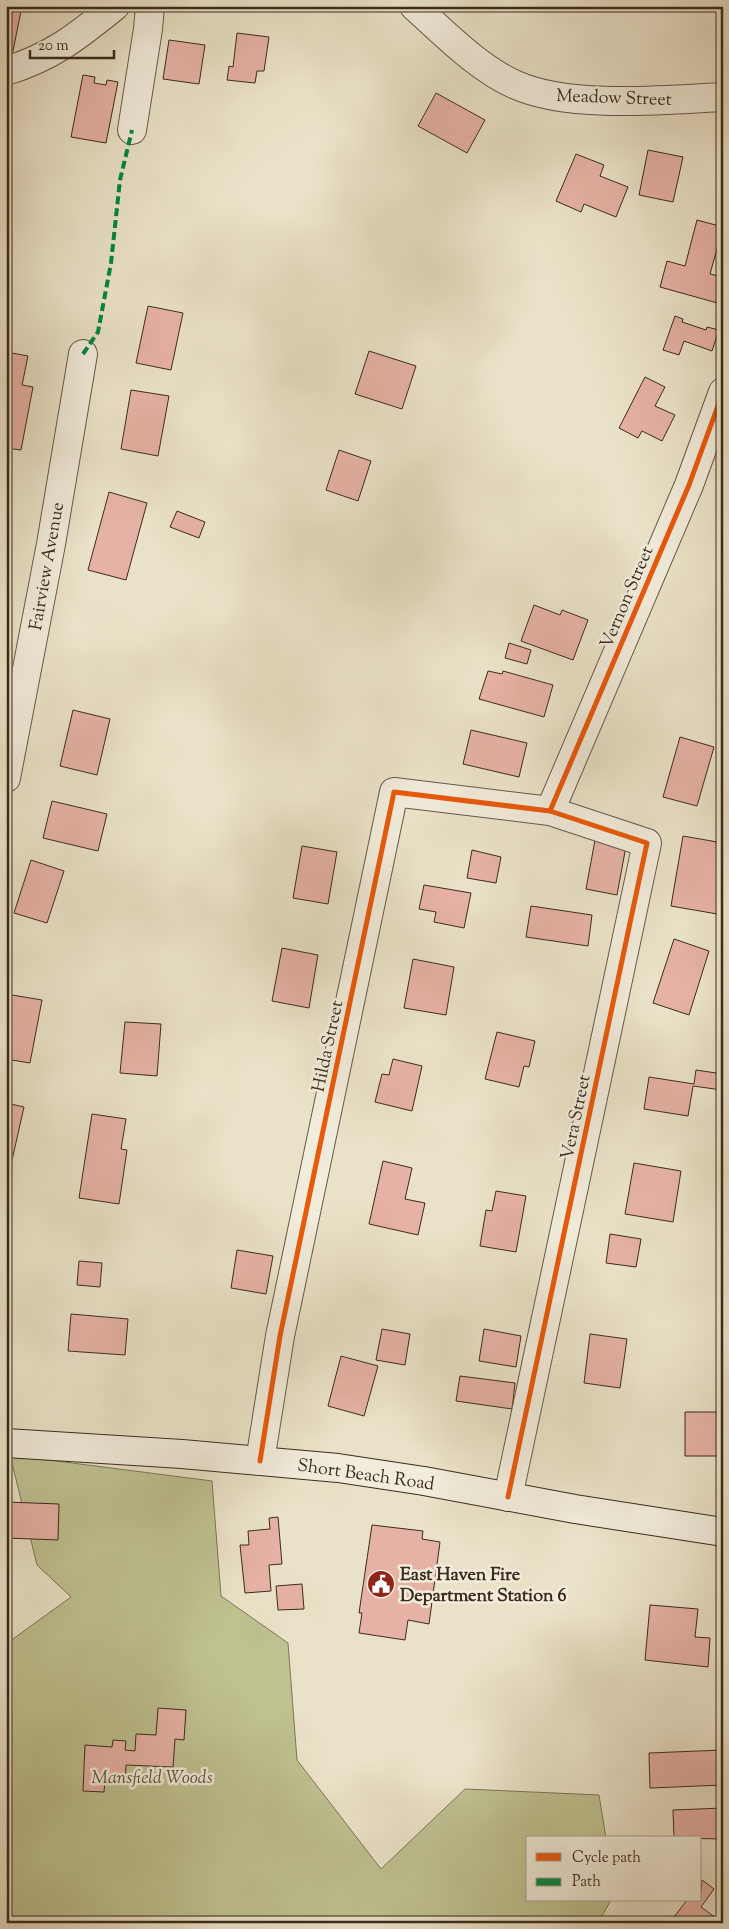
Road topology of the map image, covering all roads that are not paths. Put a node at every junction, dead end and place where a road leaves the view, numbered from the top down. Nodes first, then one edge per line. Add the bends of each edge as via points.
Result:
1 (115, 6) edge
2 (150, 6) edge
3 (414, 6) edge
4 (6, 71) edge
5 (723, 97) edge
6 (132, 130) dead end
7 (83, 354) dead end
8 (723, 392) edge
9 (6, 778) edge
10 (550, 811) junction
11 (6, 1443) edge
12 (260, 1461) junction
13 (508, 1497) junction
14 (723, 1532) edge

1 - 4 street via 72,41 31,63
2 - 6 street
3 - 5 street, Meadow Street via 484,66 515,85 546,95 647,101
7 - 9 street, Fairview Avenue
8 - 10 street, Vernon Street via 688,486
10 - 12 street, Hilda Street via 394,792 280,1336
10 - 13 street, Vera Street via 647,843
11 - 12 street, Short Beach Road
12 - 13 street, Short Beach Road via 338,1468
13 - 14 street, Short Beach Road

